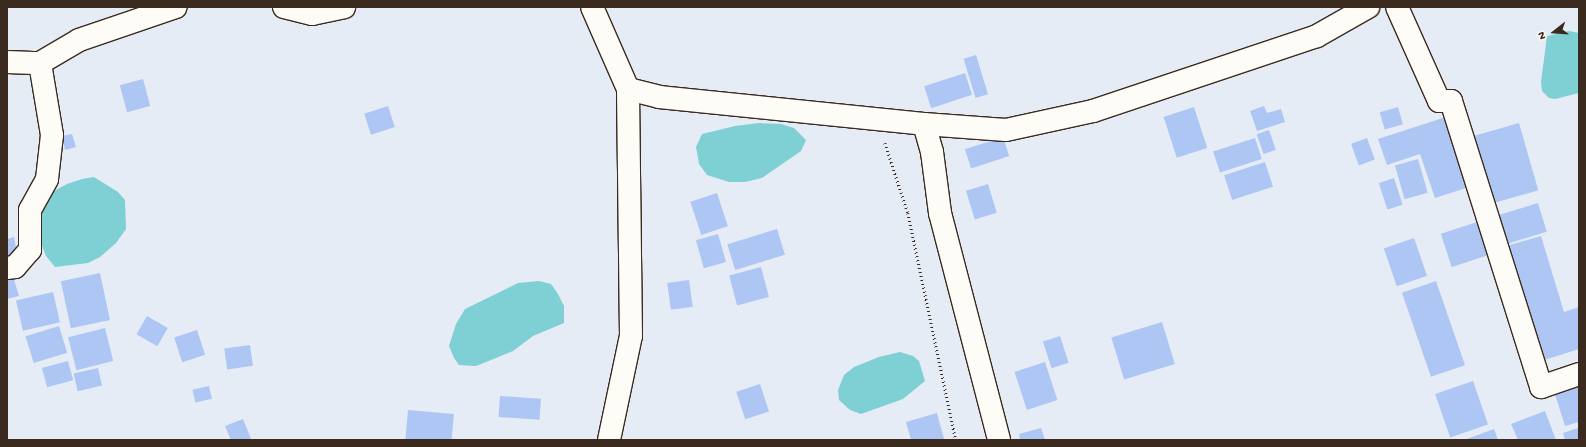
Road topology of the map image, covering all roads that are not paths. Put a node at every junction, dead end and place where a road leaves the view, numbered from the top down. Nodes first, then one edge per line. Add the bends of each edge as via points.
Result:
1 (176, 7) edge
2 (284, 7) edge
3 (344, 7) edge
4 (592, 7) edge
5 (1368, 7) edge
6 (1397, 7) edge
7 (7, 62) edge
8 (40, 63) junction
9 (628, 89) junction
10 (924, 124) junction
11 (7, 268) edge
12 (1579, 374) edge
13 (609, 440) edge
14 (999, 440) edge

1 - 8 street via 79,40
2 - 3 street via 312,14
4 - 9 street
5 - 10 street via 1317,36 1092,112 1006,130
6 - 12 street via 1439,101 1451,102 1541,386
7 - 8 street
8 - 11 street via 52,136 47,179 30,210 30,250 15,267
9 - 10 street via 659,98
9 - 13 street via 631,336
10 - 14 street via 932,152 940,212

